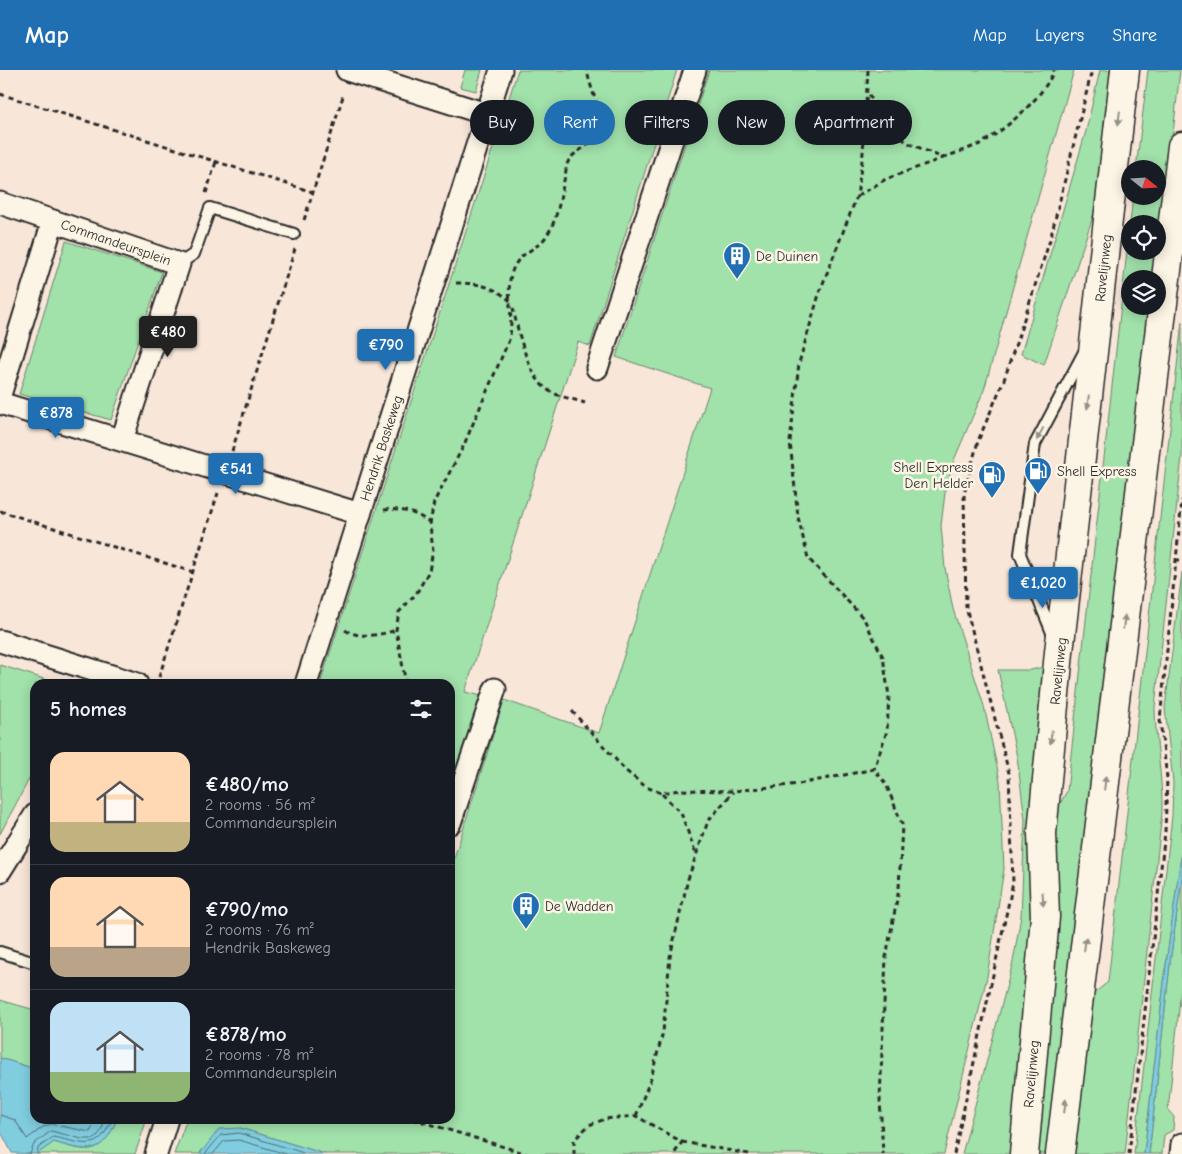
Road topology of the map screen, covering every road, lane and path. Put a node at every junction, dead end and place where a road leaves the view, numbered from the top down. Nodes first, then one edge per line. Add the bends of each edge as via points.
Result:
1 (501, 70) edge
2 (587, 70) edge
3 (695, 70) edge
4 (868, 70) edge
5 (1054, 70) edge
6 (1092, 70) edge
7 (1126, 70) edge
8 (349, 71) edge
9 (866, 90) junction
10 (0, 94) edge
11 (491, 100) edge
12 (470, 109) edge
13 (476, 145) edge
14 (1182, 146) edge
15 (943, 158) junction
16 (216, 162) junction
17 (313, 192) junction
18 (857, 196) junction
19 (0, 203) edge
20 (210, 208) junction
21 (53, 221) junction
22 (294, 234) junction
23 (179, 264) junction
24 (433, 284) junction
25 (511, 302) junction
26 (1097, 330) junction
27 (597, 368) dead end
28 (0, 395) edge
29 (0, 403) edge
30 (585, 403) dead end
31 (122, 440) junction
32 (225, 472) junction
33 (1182, 500) edge
34 (0, 511) edge
35 (360, 514) junction
36 (430, 524) junction
37 (1175, 560) junction
38 (1182, 560) edge
39 (193, 572) junction
40 (326, 619) junction
41 (396, 630) junction
42 (0, 641) edge
43 (1059, 652) junction
44 (106, 679) edge
45 (159, 679) edge
46 (308, 679) edge
47 (405, 679) edge
48 (495, 690) dead end
49 (572, 711) dead end
50 (874, 769) junction
51 (734, 791) junction
52 (661, 793) junction
53 (455, 808) edge
54 (30, 823) edge
55 (696, 856) junction
56 (0, 871) edge
57 (0, 952) edge
58 (30, 961) edge
59 (636, 1116) junction
60 (165, 1124) edge
61 (429, 1124) edge
62 (682, 1142) junction
63 (1182, 1144) edge
64 (156, 1154) edge
65 (527, 1154) edge
66 (574, 1154) edge
67 (674, 1154) edge
68 (749, 1154) edge
69 (883, 1154) edge
70 (954, 1154) edge
71 (1024, 1154) edge
72 (1060, 1154) edge
73 (1129, 1154) edge
74 (1181, 1154) edge

1 - 11 street, Hendrik Baskeweg
2 - 25 path via 591,90 599,106 599,128 590,145 568,162 555,222 544,240 524,253 513,268 509,284
3 - 27 street
4 - 9 path
5 - 15 path via 1051,79 1018,116 981,143
6 - 70 path via 1050,240 1004,380 978,441 964,494 966,607 1010,773 1013,883
7 -> 26 main road, Ravelijnweg
8 - 12 street
8 - 17 path
9 - 15 path via 886,121 906,142
9 - 18 path
10 - 16 path
13 - 24 street, Hendrik Baskeweg
72 -> 14 main road
15 - 18 path via 886,179
16 - 17 path
16 - 20 path via 206,194
17 - 22 path via 300,232
18 - 50 path via 820,291 799,363 790,442 798,517 808,558 864,619 882,656 889,696 887,731
19 - 21 street, Commandeursplein
20 - 22 lane
20 - 23 lane, Commandeursplein via 194,254
21 - 23 street, Commandeursplein
21 - 28 street, Commandeursplein
22 - 32 path via 298,239
23 - 31 street, Commandeursplein
24 - 25 path via 478,283 500,291
24 - 35 street, Hendrik Baskeweg
25 - 30 path via 524,354 541,383 548,390
25 - 36 path via 509,340 463,447 434,502
26 -> 43 main road, Ravelijnweg
26 -> 43 lane via 1035,444 1020,554
29 - 31 street
31 - 32 street
32 - 35 street
32 - 39 path
33 - 37 path
34 - 39 path
35 - 36 path via 391,509 424,518
35 - 40 street, Hendrik Baskeweg
36 - 41 path via 433,550 429,571 416,594 399,612
37 - 38 path
37 - 73 path via 1160,720 1167,810
39 - 45 path
40 - 41 path via 351,634 374,635
40 - 46 street, Hendrik Baskeweg
41 - 47 path
42 - 44 street
43 -> 71 main road, Ravelijnweg via 1042,833 1044,917
48 - 53 street
49 - 52 path via 626,771 646,787
50 - 51 path via 799,784
50 - 69 path via 886,784 902,824 899,889 886,957 880,1099
51 - 52 path
51 - 55 path via 708,821
52 - 55 path via 681,812
54 - 56 street
55 - 59 path via 670,956 663,1032
57 - 58 lane
59 - 62 path
59 - 66 path via 605,1119 589,1125 574,1140
60 - 64 street
61 - 65 path
62 - 67 path
62 - 68 path
63 - 74 street

